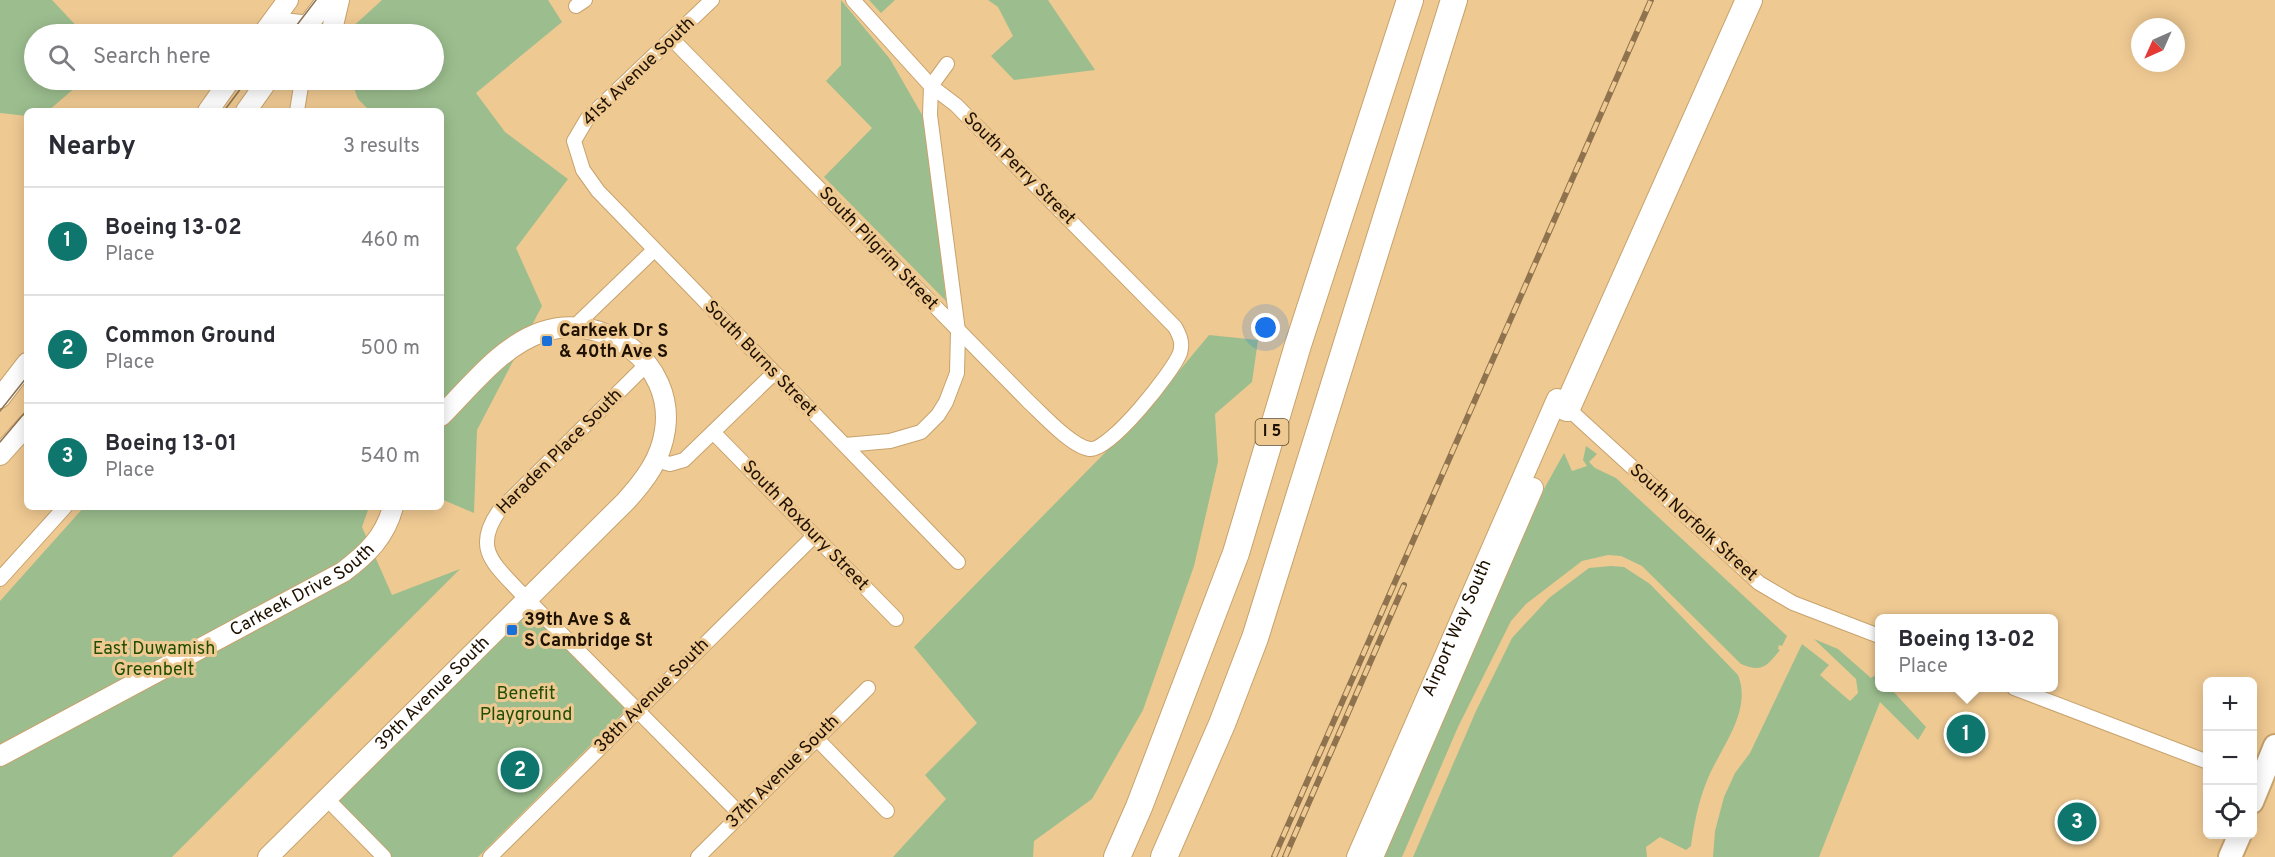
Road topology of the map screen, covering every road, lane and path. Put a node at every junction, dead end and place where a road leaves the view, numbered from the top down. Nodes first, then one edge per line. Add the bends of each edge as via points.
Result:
1 (288, 0) edge
2 (327, 0) edge
3 (339, 0) edge
4 (712, 0) edge
5 (854, 0) edge
6 (1410, 0) edge
7 (1454, 0) edge
8 (1732, 0) edge
9 (1749, 0) edge
10 (270, 24) edge
11 (315, 24) edge
12 (333, 24) edge
13 (672, 39) junction
14 (947, 64) dead end
15 (931, 86) junction
16 (223, 90) edge
17 (261, 90) edge
18 (300, 90) edge
19 (210, 108) edge
20 (248, 108) edge
21 (297, 108) edge
22 (574, 148) joint
23 (654, 250) junction
24 (574, 327) junction
25 (958, 331) junction
26 (648, 363) junction
27 (24, 367) edge
28 (773, 374) junction
29 (0, 398) edge
30 (1562, 403) junction
31 (444, 413) edge
32 (24, 428) edge
33 (713, 432) junction
34 (845, 445) junction
35 (1090, 450) joint
36 (0, 455) edge
37 (656, 460) junction
38 (62, 510) edge
39 (392, 510) edge
40 (814, 536) junction
41 (958, 562) dead end
42 (0, 579) edge
43 (527, 599) junction
44 (896, 619) dead end
45 (1875, 634) edge
46 (868, 687) dead end
47 (2027, 692) edge
48 (639, 709) junction
49 (816, 738) junction
50 (2275, 746) edge
51 (0, 756) edge
52 (2203, 760) edge
53 (2260, 788) edge
54 (326, 798) junction
55 (887, 811) dead end
56 (741, 815) junction
57 (2238, 839) edge
58 (268, 857) edge
59 (384, 857) edge
60 (490, 857) edge
61 (698, 857) edge
62 (1117, 857) edge
63 (1164, 857) edge
64 (1357, 857) edge
65 (1373, 857) edge
66 (2230, 857) edge

1 - 10 main road
2 - 11 main road
3 - 12 main road
4 - 13 street, 41st Avenue South
5 - 15 street, South Perry Street
6 - 62 highway, I 5 via 1298,345 1236,553
7 - 63 highway, I 5 via 1255,638
8 - 30 highway
9 - 30 highway
13 - 22 street, 41st Avenue South via 587,119 576,135
13 - 25 street, South Pilgrim Street
14 - 15 street
15 - 25 street via 930,115
15 - 35 street, South Perry Street via 956,105 1175,327 1181,340 1180,352 1163,382 1100,448
16 - 19 main road
17 - 20 main road
18 - 21 street
22 - 23 street, South Burns Street via 589,181
23 - 24 street
23 - 28 street, South Burns Street
24 - 26 main road via 621,341
24 - 31 main road via 543,332 516,345
25 - 34 street via 957,373 952,390 929,426 903,438
25 - 35 street, South Pilgrim Street via 1056,427
26 - 37 main road via 666,412
26 - 43 street, Haraden Place South via 499,511 488,529 487,548 496,566
27 - 29 main road
28 - 33 street
28 - 34 street, South Burns Street
30 - 45 street, South Norfolk Street via 1759,583 1792,603
30 - 64 main road, Airport Way South
30 - 65 main road, Airport Way South
32 - 36 main road
33 - 37 street via 680,462
33 - 40 street, South Roxbury Street
34 - 41 street, South Burns Street
37 - 43 main road, 39th Avenue South via 637,489
38 - 42 street
39 - 51 main road, Carkeek Drive South via 372,548 344,572
40 - 44 street, South Roxbury Street
40 - 48 street, 38th Avenue South
43 - 48 street
43 - 54 main road, 39th Avenue South
46 - 49 street, 37th Avenue South
47 - 52 street
48 - 56 street
48 - 60 street, 38th Avenue South
49 - 55 street
49 - 56 street, 37th Avenue South
50 - 53 main road
54 - 58 main road, 39th Avenue South
54 - 59 street
56 - 61 street, 37th Avenue South
57 - 66 main road

